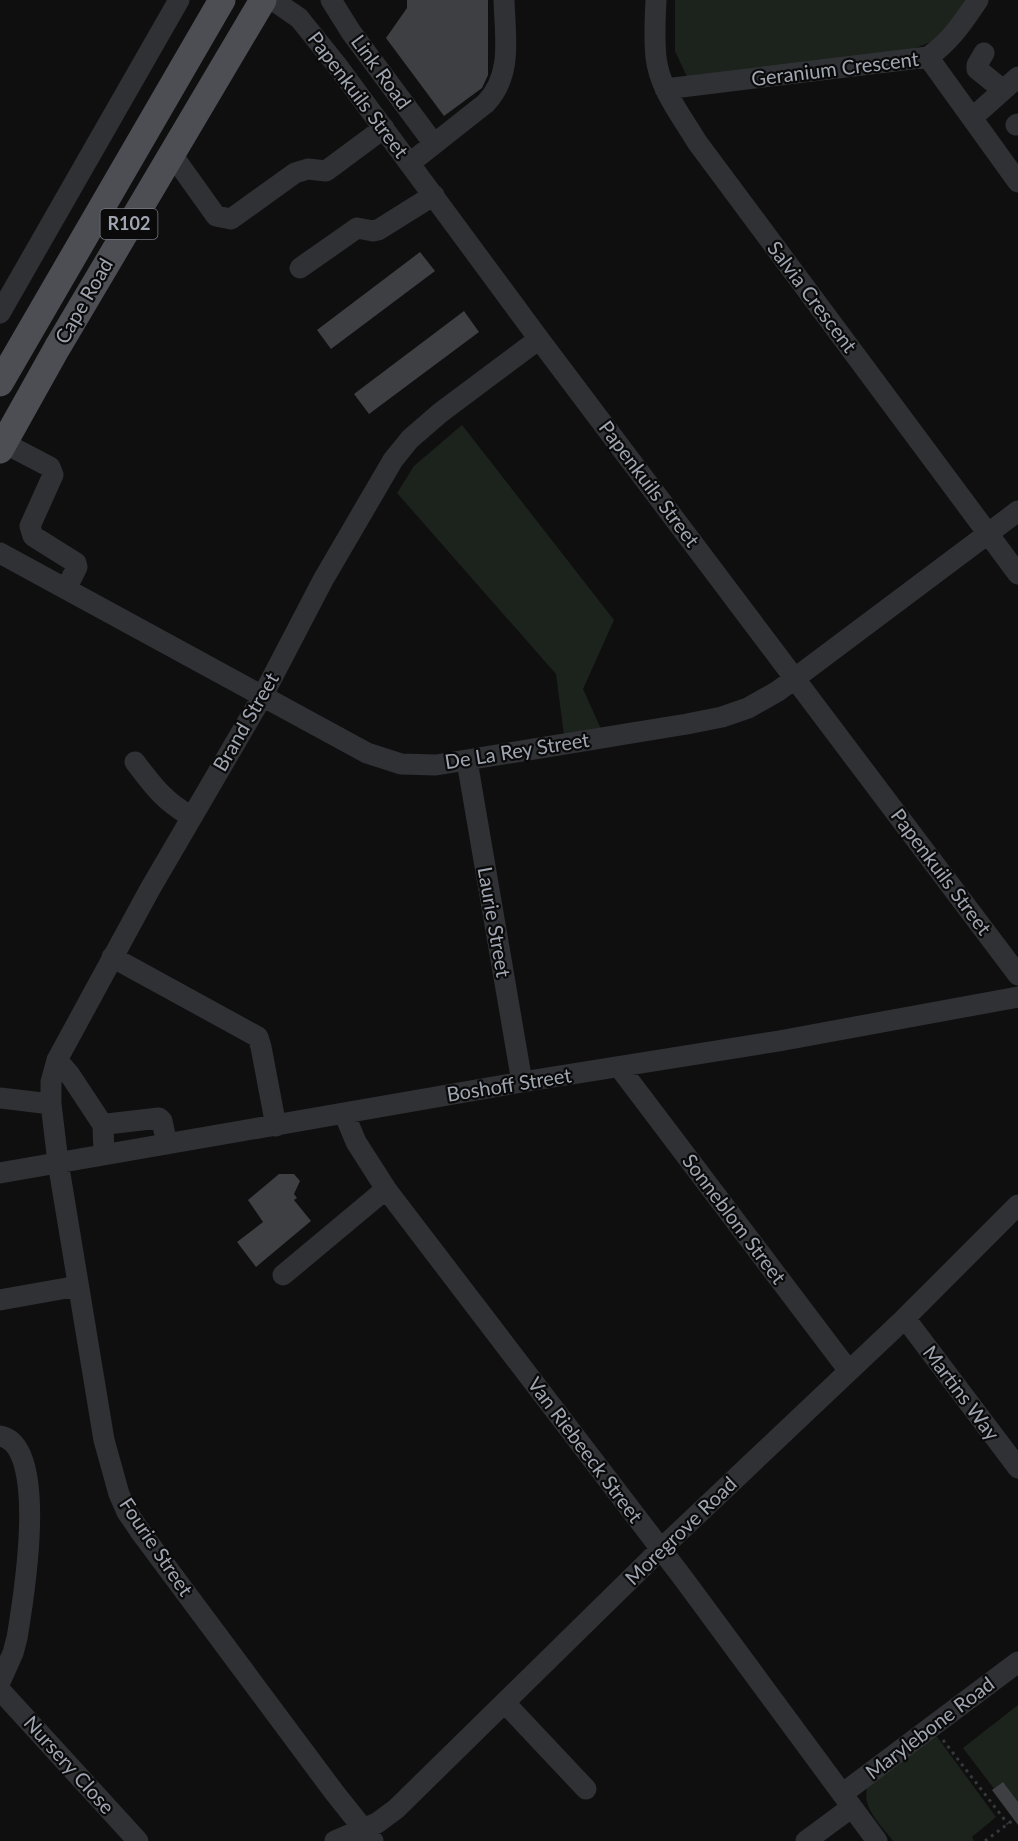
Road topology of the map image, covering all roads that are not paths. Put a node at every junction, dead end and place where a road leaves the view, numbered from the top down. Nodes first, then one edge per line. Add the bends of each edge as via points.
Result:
1 (179, 0) edge
2 (222, 0) edge
3 (263, 0) edge
4 (273, 0) edge
5 (504, 0) edge
6 (656, 0) edge
7 (978, 0) edge
8 (340, 5) edge
9 (984, 53) dead end
10 (928, 57) junction
11 (1011, 84) edge
12 (665, 89) junction
13 (972, 118) junction
14 (384, 128) junction
15 (434, 144) junction
16 (171, 153) junction
17 (410, 163) junction
18 (1018, 182) edge
19 (434, 195) junction
20 (300, 268) dead end
21 (0, 313) edge
22 (539, 339) junction
23 (0, 383) edge
24 (2, 446) edge
25 (1018, 511) edge
26 (988, 534) junction
27 (0, 553) edge
28 (1018, 574) edge
29 (66, 590) junction
30 (796, 679) junction
31 (262, 697) junction
32 (467, 761) junction
33 (135, 762) dead end
34 (192, 817) junction
35 (112, 957) junction
36 (1018, 975) edge
37 (1018, 998) edge
38 (57, 1060) junction
39 (620, 1067) junction
40 (522, 1082) junction
41 (0, 1098) edge
42 (51, 1104) junction
43 (344, 1113) junction
44 (103, 1125) junction
45 (276, 1126) junction
46 (167, 1144) junction
47 (104, 1154) junction
48 (58, 1162) junction
49 (0, 1173) edge
50 (386, 1189) junction
51 (1018, 1205) edge
52 (283, 1275) dead end
53 (78, 1286) junction
54 (0, 1300) edge
55 (905, 1318) junction
56 (849, 1371) junction
57 (0, 1437) edge
58 (1018, 1468) edge
59 (661, 1549) junction
60 (1018, 1662) edge
61 (0, 1682) edge
62 (0, 1690) edge
63 (505, 1703) junction
64 (586, 1789) dead end
65 (847, 1800) junction
66 (369, 1835) edge
67 (138, 1841) edge
68 (335, 1841) edge
69 (806, 1841) edge
70 (877, 1841) edge

1 - 21 street
2 - 23 main road, Cape Road / R102
3 - 16 main road, Cape Road / R102
4 - 14 street, Papenkuils Street via 311,32
5 - 15 street via 505,58 497,92
6 - 12 street, Salvia Crescent via 656,57
7 - 10 street, Geranium Crescent via 955,34
8 - 15 street, Link Road
9 - 11 street via 977,69
10 - 12 street, Geranium Crescent
10 - 13 street
11 - 13 street
12 - 26 street, Salvia Crescent via 697,142
13 - 18 street
14 - 16 street via 326,171 300,170 231,219 216,216
14 - 17 street, Papenkuils Street
15 - 17 street
16 - 24 main road, Cape Road / R102
17 - 19 street, Papenkuils Street
19 - 20 street via 378,231 357,228
19 - 22 street, Papenkuils Street
22 - 30 street, Papenkuils Street
22 - 31 street, Brand Street via 440,413 393,460 323,580
24 - 29 street via 53,470 30,526 33,536 76,562
25 - 26 street, De La Rey Street
26 - 28 street, Salvia Crescent
26 - 30 street, De La Rey Street
27 - 29 street, De La Rey Street
29 - 31 street, De La Rey Street
30 - 32 street, De La Rey Street via 748,708 722,717
30 - 36 street, Papenkuils Street
31 - 32 street, De La Rey Street via 383,759 414,765
31 - 34 street, Brand Street
32 - 40 street, Laurie Street
33 - 34 street via 158,792
34 - 35 street, Brand Street
35 - 38 street, Brand Street
35 - 45 street via 258,1037
37 - 39 street, Boshoff Street
38 - 42 street, Brand Street
38 - 44 street
39 - 40 street, Boshoff Street
39 - 56 street, Sonneblom Street
40 - 43 street, Boshoff Street
41 - 42 street
42 - 48 street, Brand Street
43 - 45 street, Boshoff Street
43 - 50 street, Van Riebeeck Street via 356,1142
44 - 46 street via 156,1117 161,1120
44 - 47 street
45 - 46 street, Boshoff Street
46 - 47 street, Boshoff Street
47 - 48 street, Boshoff Street
48 - 49 street, Boshoff Street
48 - 53 street, Fourie Street
50 - 52 street
50 - 59 street, Van Riebeeck Street
51 - 55 street, Moregrove Road
53 - 54 street
53 - 66 street, Fourie Street via 104,1440 127,1512
55 - 56 street, Moregrove Road
55 - 58 street, Martins Way
56 - 59 street, Moregrove Road
57 - 61 street via 13,1442 23,1458 31,1517 17,1638
59 - 63 street, Moregrove Road
59 - 65 street, Van Riebeeck Street
60 - 65 street, Marylebone Road via 932,1726
62 - 67 street, Nursery Close
63 - 64 street
63 - 66 street, Moregrove Road
65 - 69 street, Marylebone Road
65 - 70 street, Van Riebeeck Street
66 - 68 street, Moregrove Road

